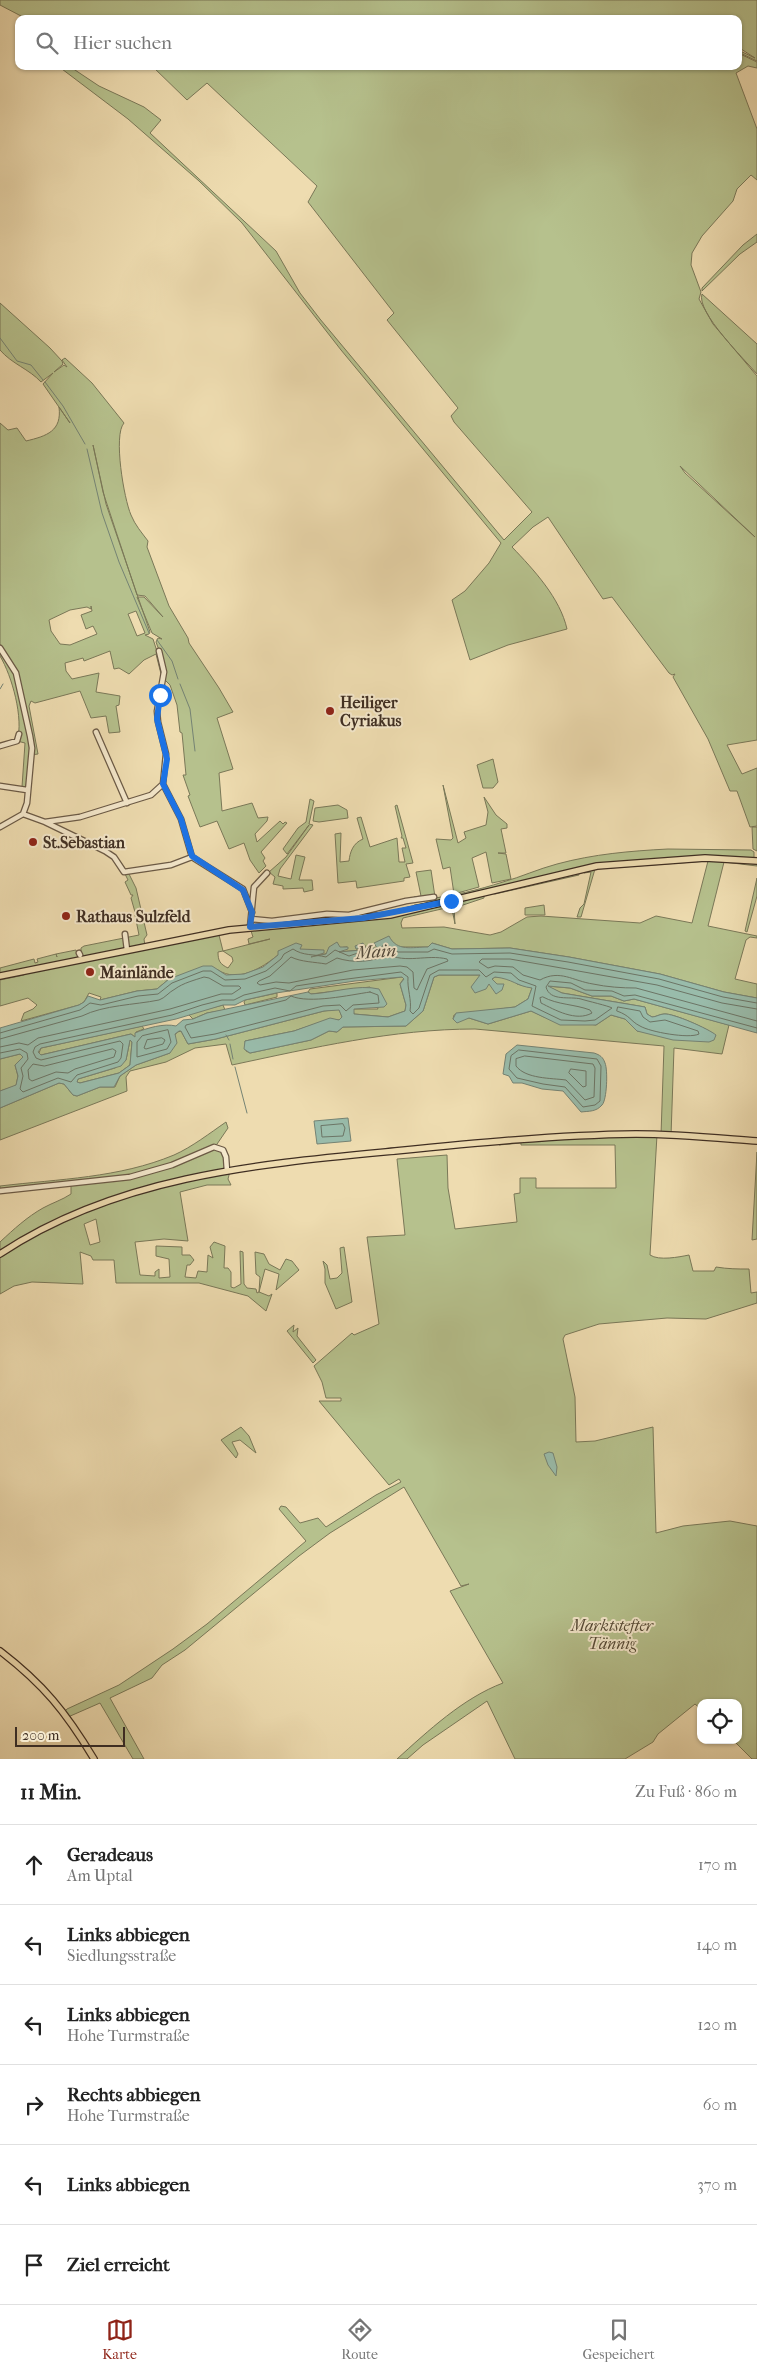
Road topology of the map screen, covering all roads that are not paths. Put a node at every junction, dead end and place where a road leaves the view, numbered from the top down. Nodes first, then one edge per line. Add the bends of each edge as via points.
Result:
1 (0, 648) edge
2 (159, 651) dead end
3 (96, 732) dead end
4 (19, 734) dead end
5 (0, 746) edge
6 (163, 784) junction
7 (0, 786) edge
8 (26, 790) junction
9 (127, 803) junction
10 (23, 814) junction
11 (46, 822) junction
12 (0, 827) edge
13 (192, 856) junction
14 (757, 861) edge
15 (268, 873) dead end
16 (434, 897) dead end
17 (252, 912) junction
18 (252, 918) junction
19 (250, 927) junction
20 (125, 934) dead end
21 (127, 950) junction
22 (0, 976) edge
23 (757, 1141) edge
24 (227, 1171) junction
25 (0, 1192) edge
26 (0, 1254) edge
27 (0, 1651) edge
28 (94, 1759) edge

1 - 8 street via 16,672 30,736 32,748
2 - 6 street via 164,675 157,711 166,754
3 - 9 street
4 - 5 street via 17,741
6 - 9 street via 150,795
6 - 13 street via 181,819
7 - 8 street
8 - 10 street via 27,803
9 - 11 street via 80,817
10 - 11 street
10 - 12 street
11 - 13 street via 106,851 124,872 172,866
13 - 17 street via 241,888
14 - 19 main road via 711,858 612,864 390,914
15 - 17 street via 254,887
16 - 18 street via 349,915 327,914 272,921
17 - 18 street
18 - 19 street
19 - 21 main road
20 - 21 street
21 - 22 main road
23 - 24 main road via 636,1134 536,1138 333,1157
24 - 25 street via 223,1150 214,1147 130,1177
24 - 26 main road via 112,1199 71,1215
27 - 28 main road via 54,1700

